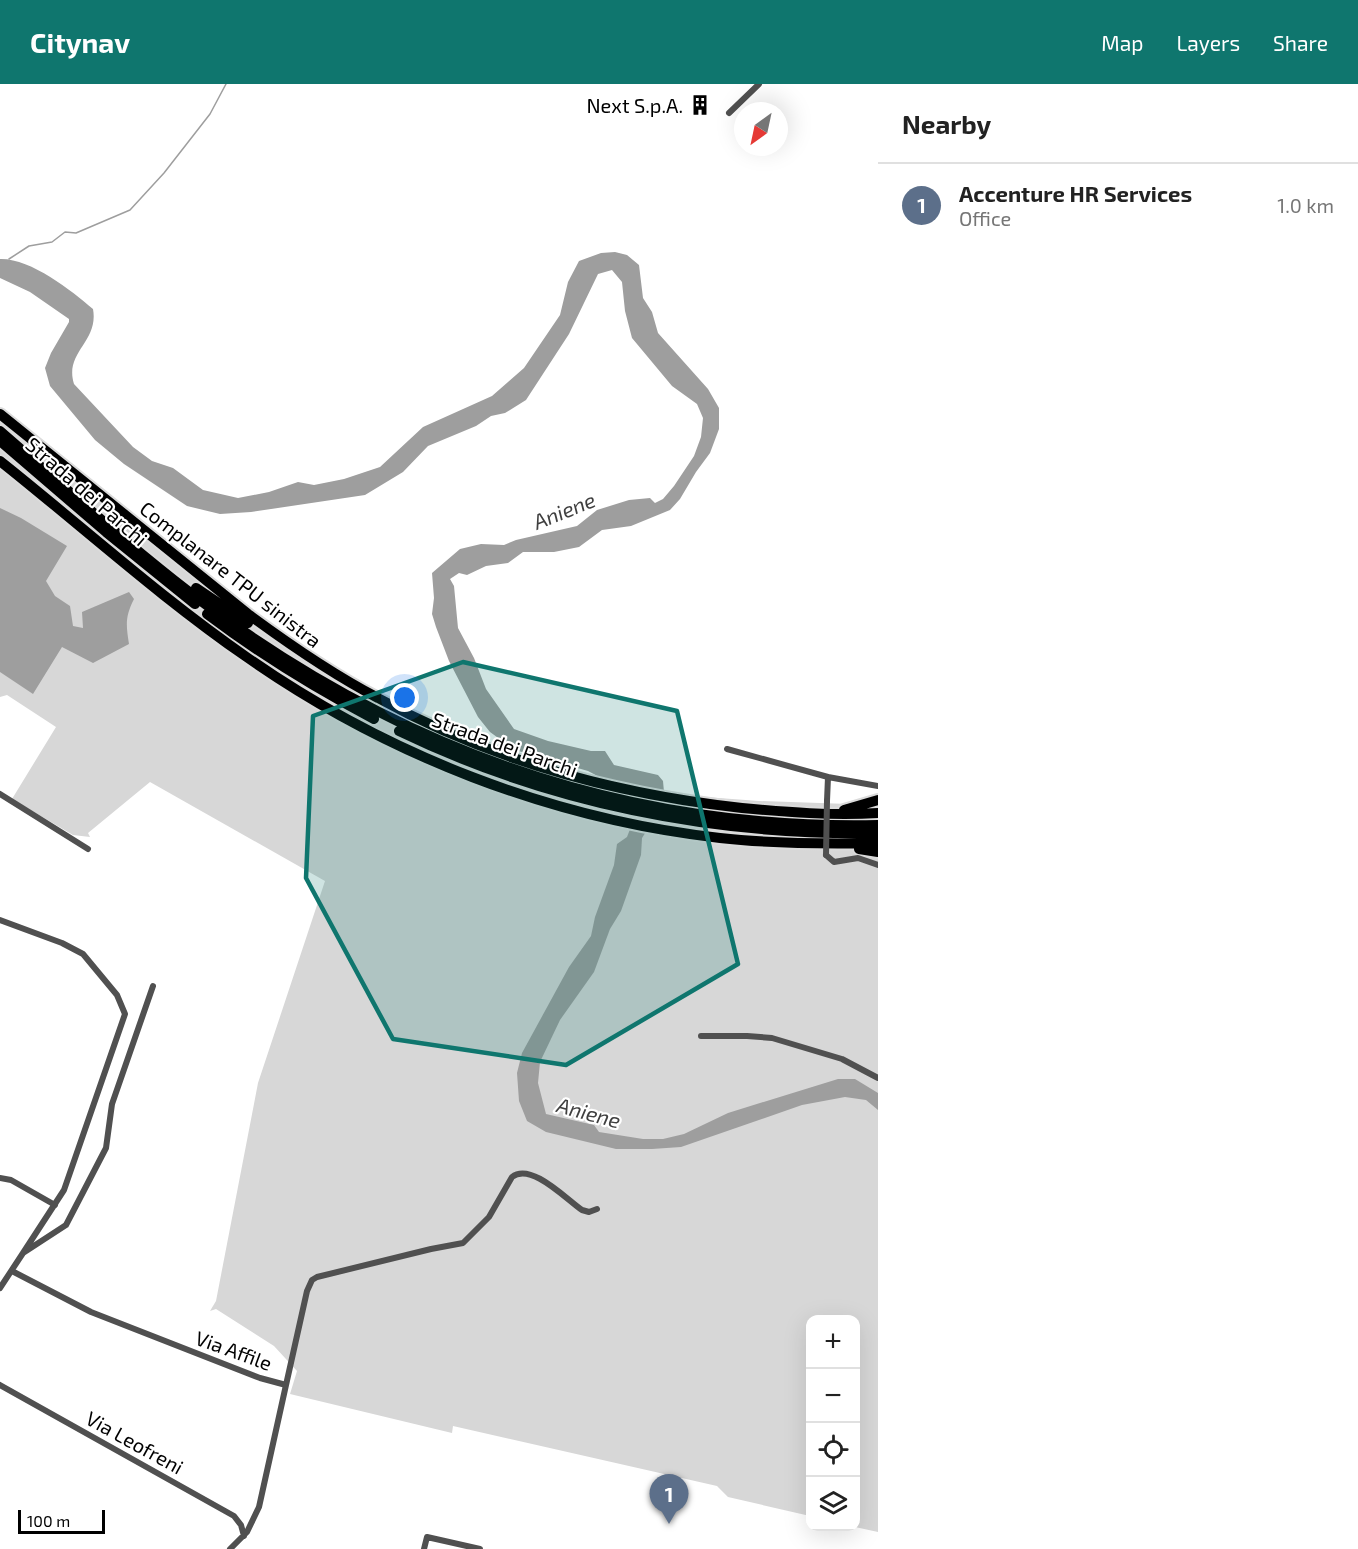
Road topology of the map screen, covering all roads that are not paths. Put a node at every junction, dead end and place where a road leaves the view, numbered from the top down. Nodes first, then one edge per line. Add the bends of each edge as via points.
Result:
1 (759, 84) edge
2 (729, 112) dead end
3 (0, 414) edge
4 (0, 431) edge
5 (0, 441) edge
6 (3, 462) edge
7 (50, 474) junction
8 (322, 666) junction
9 (728, 749) dead end
10 (479, 762) junction
11 (828, 777) junction
12 (878, 786) edge
13 (0, 794) edge
14 (878, 800) edge
15 (676, 810) junction
16 (832, 813) junction
17 (878, 813) edge
18 (878, 825) edge
19 (878, 833) edge
20 (878, 843) edge
21 (796, 844) junction
22 (88, 849) dead end
23 (878, 852) edge
24 (878, 865) edge
25 (0, 920) edge
26 (153, 986) dead end
27 (701, 1036) dead end
28 (878, 1078) edge
29 (0, 1178) edge
30 (55, 1205) junction
31 (597, 1209) dead end
32 (23, 1253) junction
33 (12, 1271) junction
34 (0, 1288) edge
35 (0, 1385) edge
36 (285, 1385) junction
37 (244, 1536) junction
38 (230, 1549) edge
39 (424, 1549) edge
40 (480, 1549) edge

1 - 2 street
3 - 8 highway, Complanare TPU sinistra via 248,614
4 - 7 highway, Strada dei Parchi
5 - 10 highway, Strada dei Parchi via 168,584 254,648 373,719
6 - 21 highway via 159,592 256,664 368,730 478,779 577,812 672,831
7 - 8 highway via 189,583
7 - 10 highway, Strada dei Parchi via 174,579 281,657 376,712
8 - 15 highway, Complanare TPU sinistra via 393,707 484,747
9 - 11 street
10 - 15 highway, Strada dei Parchi via 520,781 612,806
11 - 12 street
11 - 24 street, bridge via 826,855 834,862 858,858
13 - 22 street
14 - 16 highway
15 - 16 highway, Complanare TPU sinistra
15 - 18 highway, Strada dei Parchi via 776,823
15 - 19 highway, Strada dei Parchi via 771,831
16 - 17 highway, Complanare TPU sinistra
20 - 21 highway
21 - 23 highway
25 - 30 street via 83,954 117,995 125,1014 64,1190
26 - 32 street via 112,1104 106,1148 66,1225
27 - 28 street via 772,1038 842,1059
29 - 30 street via 11,1180
30 - 32 street
31 - 36 street via 582,1210 539,1178 518,1173 489,1217 463,1244 316,1277 307,1290
32 - 33 street
33 - 34 street
33 - 36 street, Via Affile via 90,1312
35 - 37 street, Via Leofreni via 234,1516
36 - 37 street, Via Affile via 259,1507
37 - 38 street, Via Affile
39 - 40 street via 427,1537

